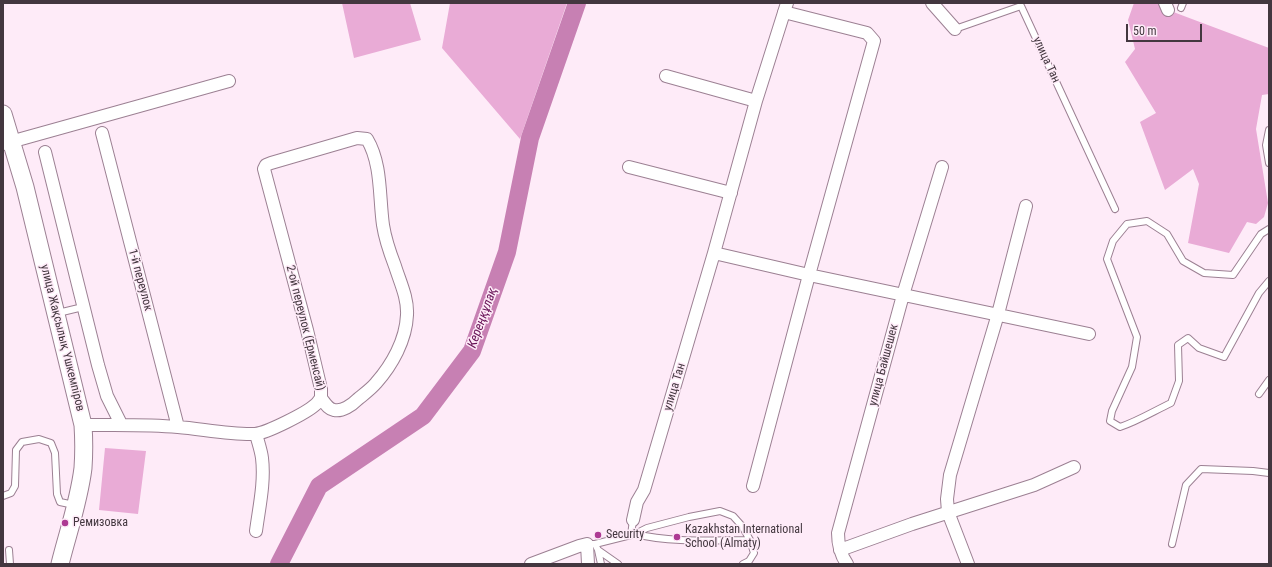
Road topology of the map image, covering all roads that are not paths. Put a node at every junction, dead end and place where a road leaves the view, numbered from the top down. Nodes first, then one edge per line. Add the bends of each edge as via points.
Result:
1 (932, 3) edge
2 (785, 7) edge
3 (955, 29) joint
4 (666, 76) dead end
5 (229, 81) dead end
6 (756, 101) junction
7 (3, 114) edge
8 (1269, 130) edge
9 (102, 133) dead end
10 (7, 143) edge
11 (45, 152) dead end
12 (1269, 163) edge
13 (629, 167) dead end
14 (942, 167) dead end
15 (730, 193) junction
16 (1026, 206) dead end
17 (1115, 209) dead end
18 (1269, 229) edge
19 (714, 254) junction
20 (809, 275) junction
21 (1269, 281) edge
22 (903, 295) junction
23 (83, 307) junction
24 (56, 314) junction
25 (998, 314) junction
26 (1089, 334) dead end
27 (1269, 380) edge
28 (1259, 394) dead end
29 (321, 398) junction
30 (121, 424) junction
31 (83, 425) junction
32 (178, 427) junction
33 (256, 434) junction
34 (1074, 467) dead end
35 (1269, 473) edge
36 (753, 486) dead end
37 (3, 496) edge
38 (76, 505) junction
39 (948, 512) junction
40 (633, 520) joint
41 (256, 531) dead end
42 (633, 534) junction
43 (750, 540) junction
44 (1172, 544) dead end
45 (593, 546) junction
46 (9, 550) dead end
47 (840, 550) junction
48 (10, 564) edge
49 (60, 564) edge
50 (531, 564) edge
51 (588, 564) edge
52 (600, 564) edge
53 (618, 564) edge
54 (743, 564) edge
55 (847, 564) edge
56 (968, 564) edge

1 - 3 street, улица Тан
2 - 6 street, улица Тан
2 - 20 street via 867,33 874,41
3 - 17 lane, улица Тан via 1021,6
4 - 6 street
5 - 10 street
6 - 15 street, улица Тан
7 - 10 street, улица Жақсылық Үшкемпіров
8 - 12 lane via 1266,145
9 - 32 street, 1-й переулок
10 - 24 street, улица Жақсылық Үшкемпіров via 25,187
11 - 23 street
13 - 15 street
14 - 22 street, улица Байшешек
15 - 19 street, улица Тан
16 - 25 street
18 - 21 lane via 1261,234 1233,275 1204,273 1184,261 1167,234 1147,221 1127,224 1113,241 1108,259 1137,337 1132,367 1110,421 1120,427 1171,403 1179,381 1178,345 1188,338 1199,348 1224,357 1259,293
19 - 20 street
19 - 40 street, улица Тан
20 - 22 street
20 - 36 street
22 - 25 street
22 - 47 street, улица Байшешек via 838,533
23 - 24 lane
23 - 30 street via 104,388
24 - 31 street, улица Жақсылық Үшкемпіров
25 - 26 street
25 - 39 street via 950,475
27 - 28 lane
29 - 29 street, 2-ой переулок (Ерменсай) via 307,330 264,169 271,163 357,138 367,139 378,174 385,232 405,297 406,328 393,360 376,384 354,403 335,411 328,408
29 - 33 street, 2-ой переулок (Ерменсай) via 315,406 290,420
30 - 31 street, 2-ой переулок (Ерменсай)
30 - 32 street, 2-ой переулок (Ерменсай)
31 - 38 street, улица Жақсылық Үшкемпіров via 83,470
32 - 33 street, 2-ой переулок (Ерменсай)
33 - 41 street via 262,465
34 - 39 street via 1034,485
35 - 44 lane via 1200,469 1186,485
37 - 38 lane via 11,493 15,486 16,450 22,442 38,439 51,443 55,453 57,494 60,502
38 - 49 street, улица Жақсылық Үшкемпіров
39 - 47 street
39 - 56 street
40 - 42 lane
42 - 43 lane via 676,540
42 - 43 lane via 689,516 720,511 733,516
42 - 45 lane
43 - 54 lane via 754,553 749,561
45 - 50 street via 579,546
45 - 51 street
45 - 52 lane
45 - 53 lane
46 - 48 lane
47 - 55 street, улица Байшешек

